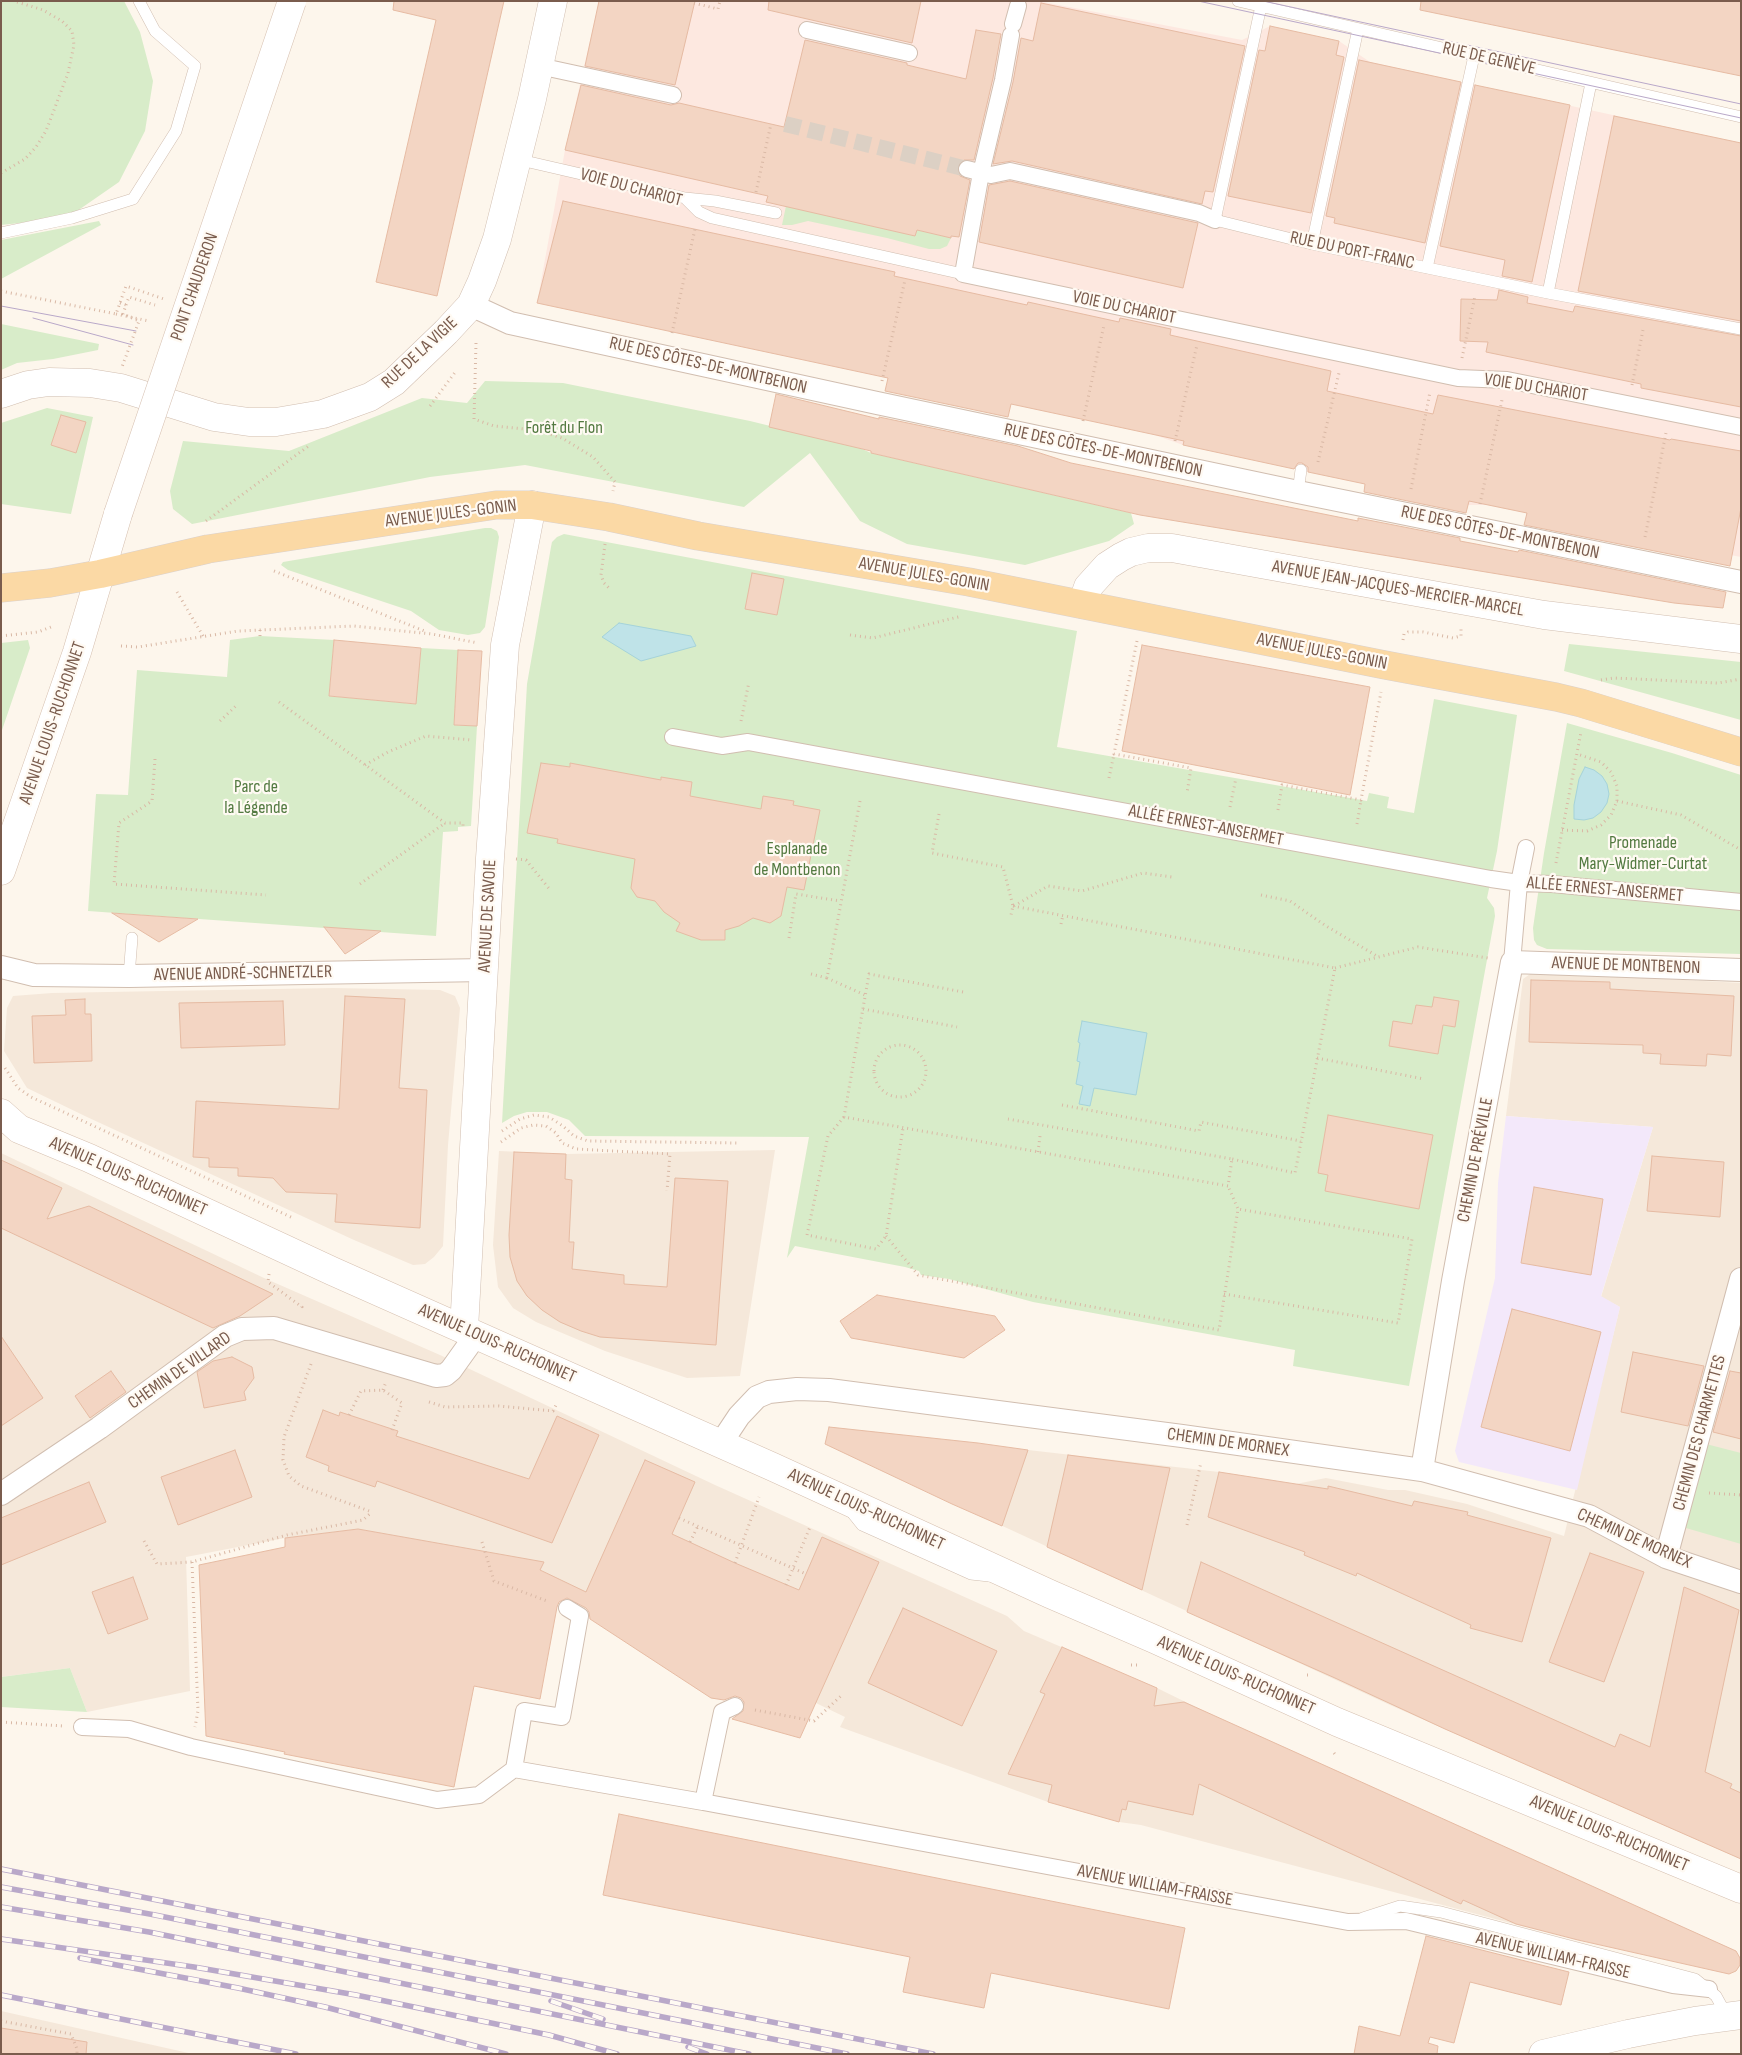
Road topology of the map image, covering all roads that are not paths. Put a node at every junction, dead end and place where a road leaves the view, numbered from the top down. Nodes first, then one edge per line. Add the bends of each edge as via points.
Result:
1 (139, 1) edge
2 (292, 1) edge
3 (553, 1) edge
4 (1238, 1) edge
5 (1018, 4) edge
6 (1261, 6) junction
7 (1358, 29) junction
8 (807, 30) dead end
9 (910, 53) dead end
10 (1474, 56) junction
11 (539, 66) junction
12 (1592, 83) junction
13 (674, 95) dead end
14 (1741, 117) edge
15 (516, 159) junction
16 (974, 171) junction
17 (685, 198) junction
18 (776, 213) dead end
19 (1215, 220) junction
20 (1, 233) edge
21 (1312, 244) junction
22 (1427, 268) junction
23 (963, 274) junction
24 (1548, 293) junction
25 (471, 305) junction
26 (1741, 329) edge
27 (1, 394) edge
28 (1741, 427) edge
29 (1301, 470) dead end
30 (1298, 492) junction
31 (532, 505) junction
32 (100, 574) junction
33 (1741, 582) edge
34 (1, 588) edge
35 (1082, 604) junction
36 (1741, 639) edge
37 (673, 737) dead end
38 (1741, 752) edge
39 (1526, 848) dead end
40 (1, 871) edge
41 (1519, 883) junction
42 (1741, 902) edge
43 (132, 938) dead end
44 (1512, 962) junction
45 (1, 967) edge
46 (485, 970) junction
47 (1741, 970) edge
48 (129, 976) junction
49 (1, 1113) edge
50 (1740, 1285) edge
51 (470, 1332) junction
52 (721, 1443) junction
53 (1422, 1470) junction
54 (1, 1494) edge
55 (1666, 1557) junction
56 (1741, 1582) edge
57 (567, 1608) road end
58 (735, 1706) road end
59 (82, 1727) road end
60 (514, 1769) junction
61 (703, 1802) junction
62 (1741, 1889) edge
63 (1709, 1989) joint
64 (1734, 2016) edge
65 (1543, 2054) edge

1 - 20 lane via 155,31 195,66 176,131 133,199 72,218
2 - 32 main road, PONT CHAUDERON, bridge
3 - 11 main road, RUE DE LA VIGIE
4 - 6 lane, RUE DE GENÈVE
5 - 16 street
6 - 7 lane, RUE DE GENÈVE
6 - 19 lane
7 - 10 lane, RUE DE GENÈVE
7 - 21 lane
8 - 9 street
10 - 12 lane, RUE DE GENÈVE
10 - 22 lane
11 - 13 street
11 - 15 main road, RUE DE LA VIGIE
12 - 14 lane, RUE DE GENÈVE
12 - 24 lane
15 - 17 lane, VOIE DU CHARIOT
15 - 25 main road, RUE DE LA VIGIE via 497,239
16 - 19 street, RUE DU PORT-FRANC via 992,175 1010,170 1199,213
16 - 23 street
17 - 18 lane via 714,200
17 - 23 lane, VOIE DU CHARIOT via 699,212 712,218
19 - 21 lane, RUE DU PORT-FRANC
21 - 22 lane, RUE DU PORT-FRANC
22 - 24 lane, RUE DU PORT-FRANC
23 - 28 street, VOIE DU CHARIOT via 1458,378 1507,380
24 - 26 lane, RUE DU PORT-FRANC
25 - 27 main road, RUE DE LA VIGIE via 394,382 370,397 299,419 249,422 214,417 121,388 90,384 49,382
25 - 30 street, RUE DES CÔTES-DE-MONTBENON via 510,323
29 - 30 lane
30 - 33 street, RUE DES CÔTES-DE-MONTBENON
31 - 32 main road, AVENUE JULES-GONIN via 496,505 208,549
31 - 35 main road, AVENUE JULES-GONIN
31 - 46 main road, AVENUE DE SAVOIE via 505,645
32 - 34 main road, AVENUE JULES-GONIN
32 - 40 main road, AVENUE LOUIS-RUCHONNET via 74,661
35 - 36 main road, AVENUE JEAN-JACQUES-MERCIER-MARCEL via 1088,587 1107,566 1121,557 1148,548 1172,548 1544,616
35 - 38 main road, AVENUE JULES-GONIN via 1581,702
37 - 41 street, ALLÉE ERNEST-ANSERMET via 722,746 748,742
39 - 41 street, CHEMIN DE PRÉVILLE
41 - 42 street, ALLÉE ERNEST-ANSERMET
41 - 44 street, CHEMIN DE PRÉVILLE
43 - 48 lane
44 - 47 street, AVENUE DE MONTBENON
44 - 53 street, CHEMIN DE PRÉVILLE
45 - 48 street, AVENUE ANDRÉ-SCHNETZLER via 34,975
46 - 48 street, AVENUE ANDRÉ-SCHNETZLER
46 - 51 main road, AVENUE DE SAVOIE
49 - 51 main road, AVENUE LOUIS-RUCHONNET via 19,1129
50 - 55 street, CHEMIN DES CHARMETTES
51 - 52 main road, AVENUE LOUIS-RUCHONNET
51 - 54 street, CHEMIN DE VILLARD via 451,1370 436,1376 274,1328 242,1329 225,1336 99,1428
52 - 53 street, CHEMIN DE MORNEX via 757,1397 769,1392 798,1389 1182,1436
52 - 62 main road, AVENUE LOUIS-RUCHONNET via 1337,1722
53 - 55 street, CHEMIN DE MORNEX via 1589,1516
55 - 56 street, CHEMIN DE MORNEX
57 - 60 street via 580,1616 562,1717 524,1711
58 - 61 street via 722,1712
59 - 60 street via 129,1729 191,1747 437,1800 479,1795
60 - 61 street, AVENUE WILLIAM-FRAISSE
61 - 63 street, AVENUE WILLIAM-FRAISSE via 1348,1922 1406,1921 1673,1985
63 - 64 lane
64 - 65 main road via 1628,2034

